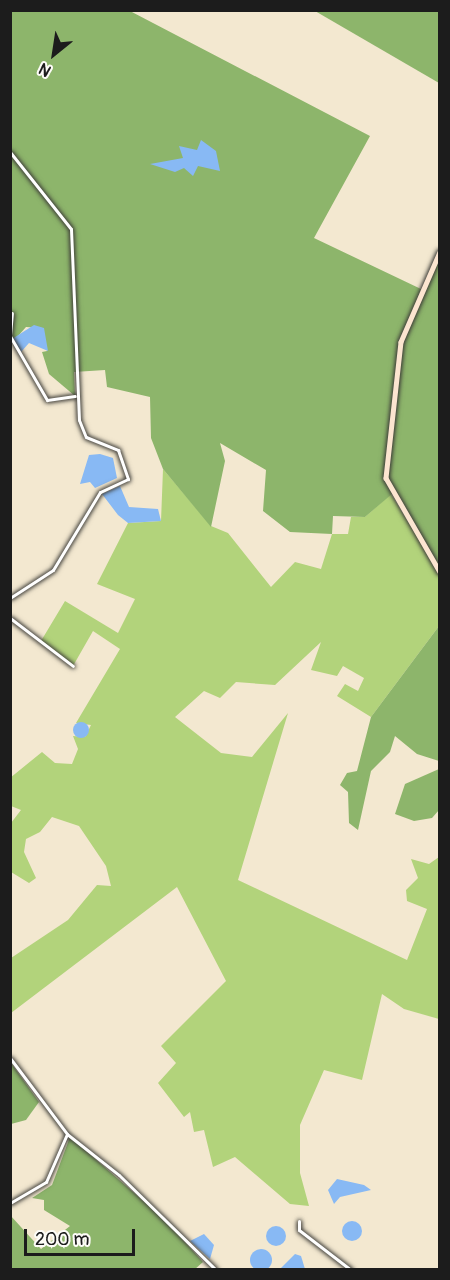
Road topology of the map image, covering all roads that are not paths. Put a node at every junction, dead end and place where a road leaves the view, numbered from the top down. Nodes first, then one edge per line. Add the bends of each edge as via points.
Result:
1 (10, 152) edge
2 (440, 252) edge
3 (12, 313) dead end
4 (10, 335) edge
5 (75, 396) junction
6 (440, 572) edge
7 (10, 598) edge
8 (10, 618) edge
9 (74, 666) dead end
10 (10, 1058) edge
11 (67, 1134) junction
12 (10, 1203) edge
13 (299, 1221) dead end
14 (216, 1269) edge
15 (351, 1269) edge

1 - 5 street via 72,232
2 - 6 main road via 403,335 386,478
3 - 4 street
4 - 5 street via 47,400
5 - 7 street via 83,432 118,450 128,479 100,492 52,570
8 - 9 street
10 - 11 street
11 - 12 street via 46,1182
11 - 14 street via 119,1175
13 - 15 street via 299,1230

